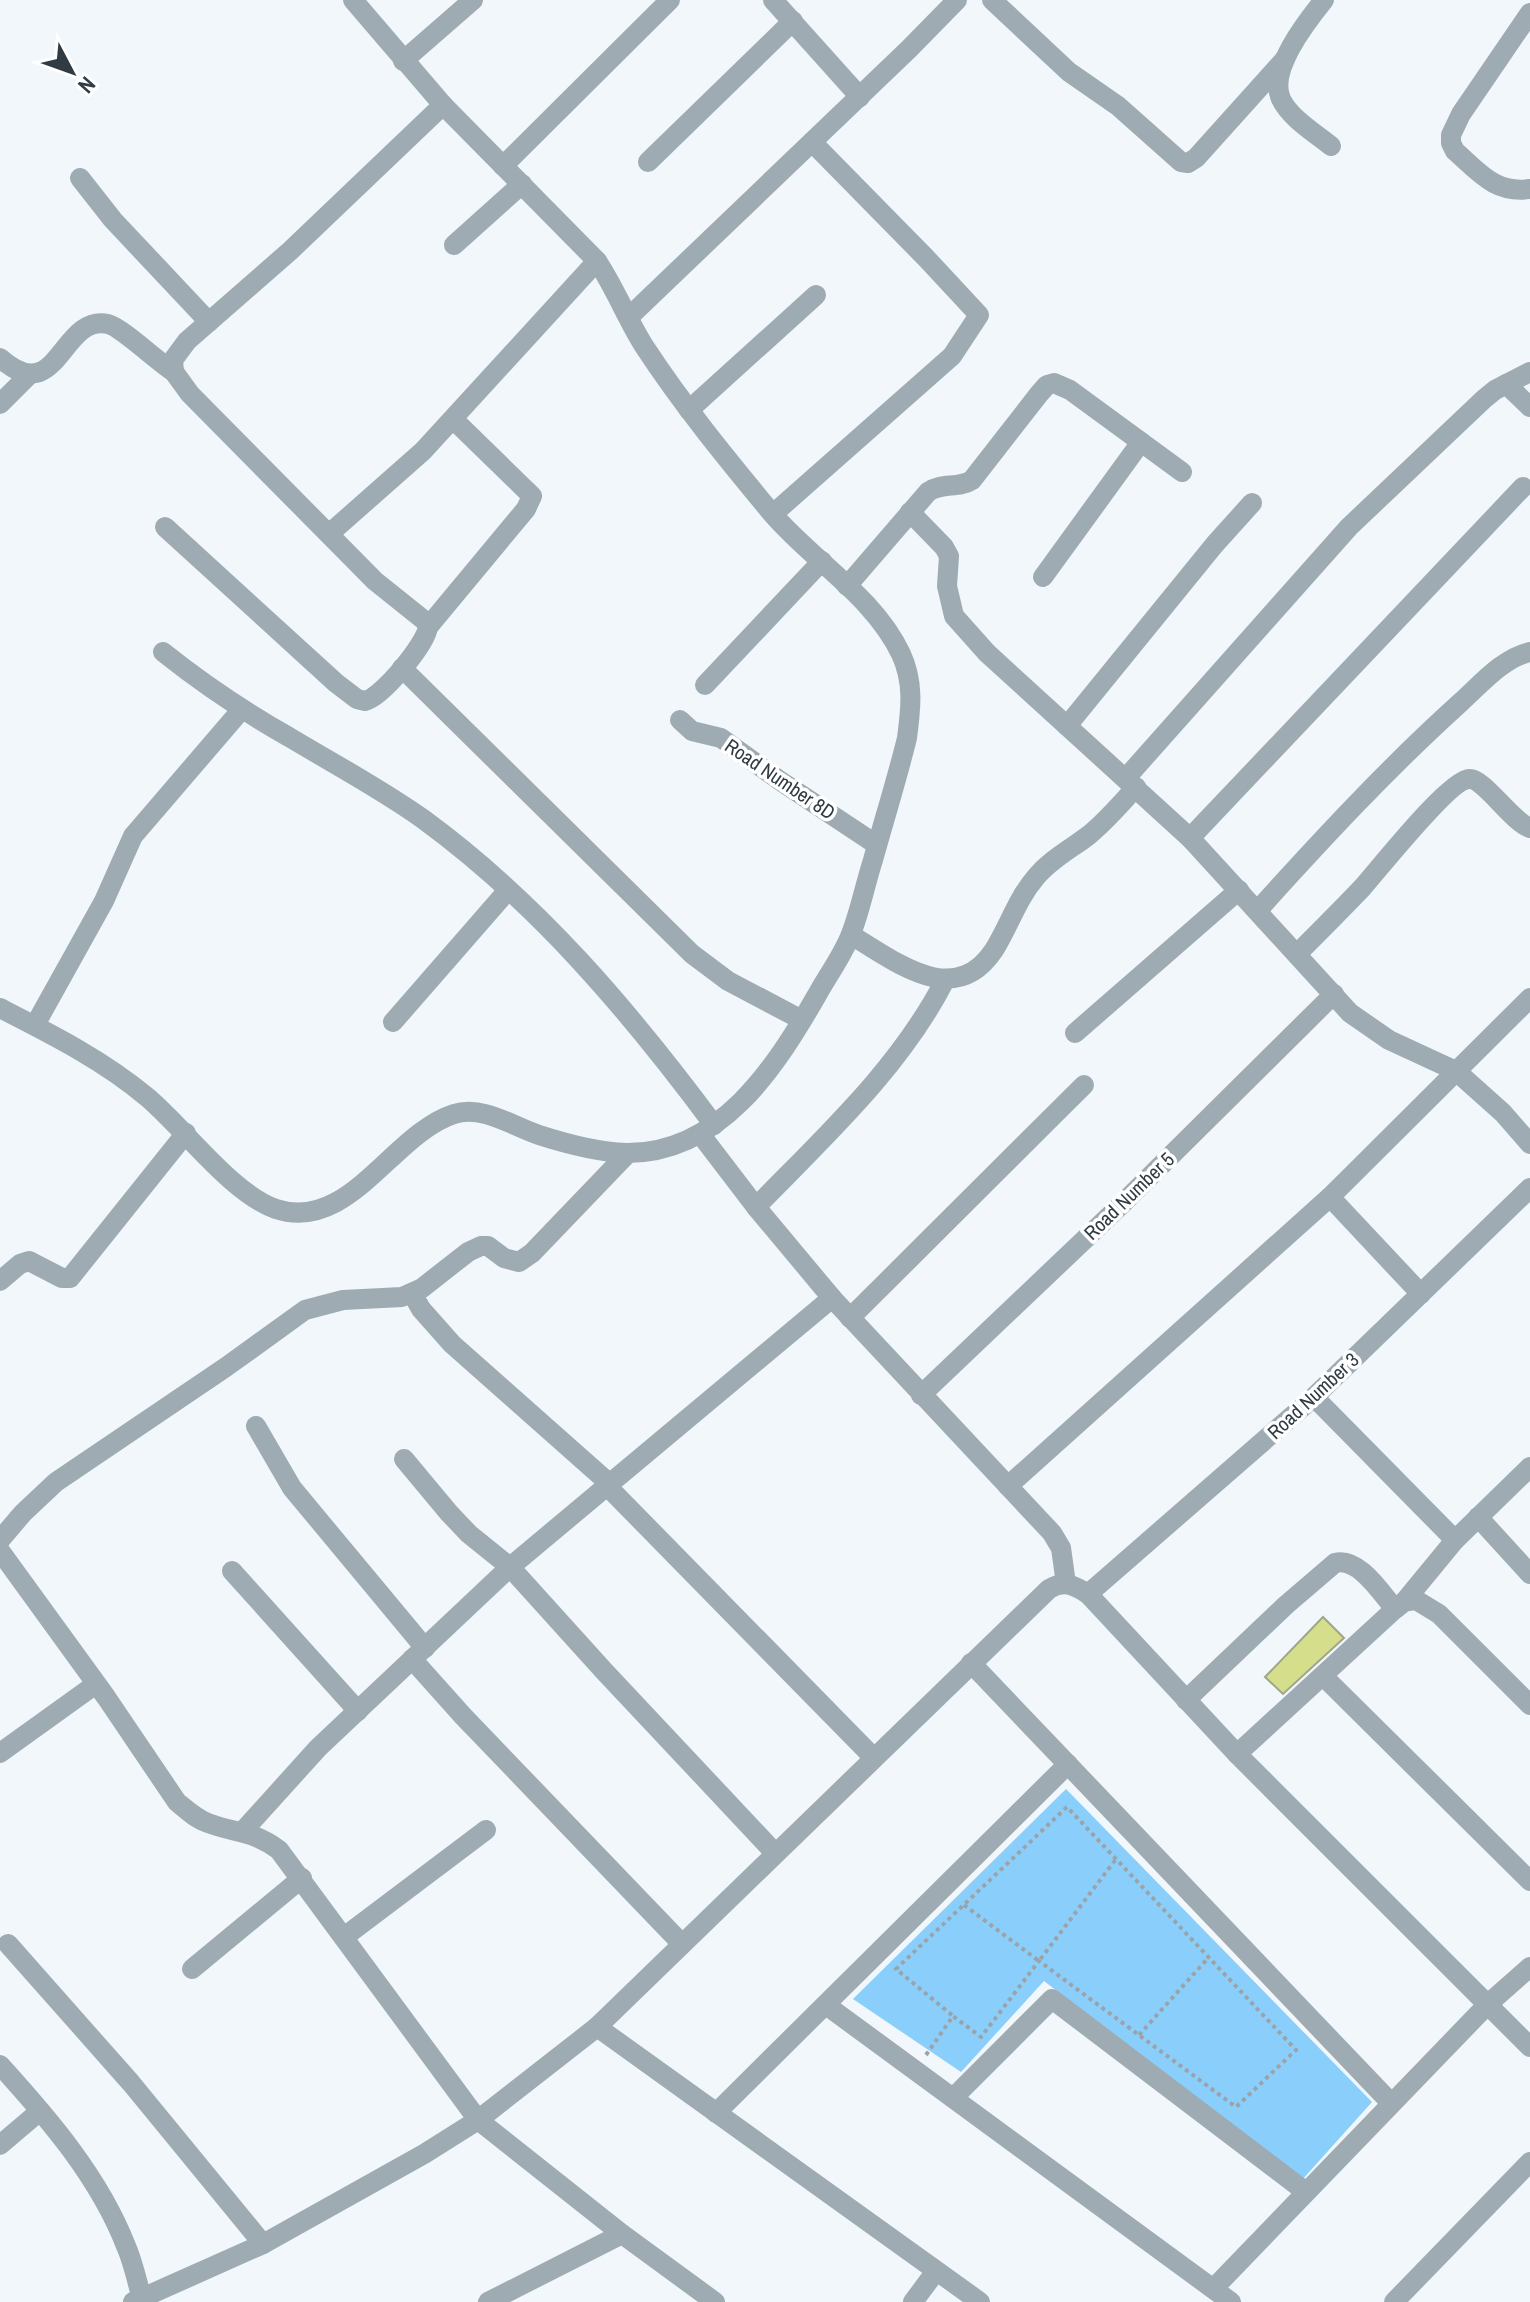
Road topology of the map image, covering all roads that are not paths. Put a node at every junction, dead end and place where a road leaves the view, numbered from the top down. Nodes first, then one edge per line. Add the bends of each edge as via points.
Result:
1 (353, 0) edge
2 (473, 0) edge
3 (670, 0) edge
4 (773, 0) edge
5 (957, 0) edge
6 (992, 0) edge
7 (1324, 0) edge
8 (1530, 13) edge
9 (793, 21) junction
10 (1285, 59) junction
11 (403, 61) junction
12 (860, 97) junction
13 (443, 105) junction
14 (812, 142) junction
15 (1331, 146) dead end
16 (648, 162) dead end
17 (503, 166) junction
18 (80, 178) dead end
19 (522, 184) junction
20 (1530, 189) edge
21 (454, 245) dead end
22 (597, 261) junction
23 (816, 295) dead end
24 (629, 317) junction
25 (209, 322) junction
26 (0, 358) edge
27 (174, 372) junction
28 (1530, 372) edge
29 (28, 376) junction
30 (1506, 384) junction
31 (0, 404) edge
32 (1530, 407) edge
33 (689, 410) junction
34 (453, 419) junction
35 (1141, 442) junction
36 (1182, 472) dead end
37 (1523, 487) dead end
38 (1252, 503) dead end
39 (910, 512) junction
40 (773, 514) junction
41 (165, 527) dead end
42 (329, 534) junction
43 (822, 561) junction
44 (1043, 577) dead end
45 (847, 586) junction
46 (428, 627) junction
47 (1526, 650) edge
48 (163, 652) dead end
49 (402, 668) junction
50 (705, 685) dead end
51 (242, 709) junction
52 (680, 720) dead end
53 (1067, 726) junction
54 (1131, 782) junction
55 (1530, 828) edge
56 (1190, 838) junction
57 (877, 845) junction
58 (508, 890) junction
59 (1239, 890) junction
60 (1258, 910) junction
61 (851, 935) junction
62 (1297, 954) junction
63 (945, 980) junction
64 (1334, 994) junction
65 (1530, 998) edge
66 (0, 1008) edge
67 (802, 1020) junction
68 (393, 1022) dead end
69 (35, 1025) junction
70 (1075, 1033) dead end
71 (1456, 1071) junction
72 (1084, 1085) dead end
73 (708, 1130) junction
74 (186, 1133) junction
75 (1530, 1144) edge
76 (628, 1153) junction
77 (1530, 1188) edge
78 (1330, 1197) junction
79 (756, 1207) junction
80 (0, 1281) edge
81 (412, 1293) junction
82 (1421, 1294) junction
83 (832, 1298) junction
84 (850, 1318) junction
85 (921, 1395) junction
86 (1314, 1397) junction
87 (256, 1426) dead end
88 (404, 1459) dead end
89 (1530, 1467) edge
90 (610, 1484) junction
91 (1008, 1486) junction
92 (1478, 1517) junction
93 (0, 1540) edge
94 (1455, 1540) junction
95 (0, 1551) edge
96 (510, 1567) junction
97 (232, 1571) dead end
98 (1530, 1574) edge
99 (1066, 1584) junction
100 (1088, 1594) junction
101 (1400, 1606) junction
102 (418, 1654) junction
103 (971, 1663) junction
104 (1323, 1676) junction
105 (96, 1684) junction
106 (1186, 1700) junction
107 (1530, 1705) edge
108 (358, 1711) junction
109 (0, 1753) edge
110 (1237, 1754) junction
111 (874, 1758) junction
112 (1068, 1764) junction
113 (486, 1830) dead end
114 (243, 1831) junction
115 (775, 1853) junction
116 (302, 1878) junction
117 (1530, 1881) edge
118 (344, 1937) junction
119 (8, 1944) dead end
120 (682, 1944) junction
121 (1530, 1967) edge
122 (192, 1969) dead end
123 (1488, 2004) junction
124 (826, 2005) junction
125 (597, 2027) junction
126 (1530, 2047) edge
127 (0, 2065) edge
128 (953, 2098) junction
129 (1391, 2103) junction
130 (40, 2111) junction
131 (716, 2113) junction
132 (478, 2120) junction
133 (0, 2145) edge
134 (1530, 2162) edge
135 (1306, 2192) junction
136 (622, 2234) junction
137 (263, 2244) junction
138 (936, 2271) junction
139 (1214, 2288) junction
140 (701, 2298) edge
141 (138, 2300) edge
142 (488, 2302) edge
143 (913, 2302) edge
144 (980, 2302) edge
145 (1231, 2302) edge
146 (1394, 2302) edge

1 - 11 street
2 - 11 street
3 - 17 street
4 - 9 street
5 - 12 street
6 - 10 street via 1069,72 1118,106 1181,162 1196,158
7 - 10 street
8 - 20 street via 1461,114 1451,143 1500,187
9 - 12 street
9 - 16 street
10 - 15 street via 1281,98
11 - 13 street
12 - 14 street
13 - 17 street
13 - 25 street
14 - 24 street
14 - 40 street via 979,315 952,356
17 - 19 street
18 - 25 street
19 - 21 street
19 - 22 street
22 - 24 street
22 - 34 street
23 - 33 street
24 - 33 street
25 - 27 street via 179,350
26 - 29 street
27 - 29 street via 121,330 100,323 77,336 39,374
27 - 42 street
28 - 30 street
29 - 31 street
30 - 32 street
30 - 54 street via 1445,434 1349,527
33 - 40 street
34 - 42 street
34 - 46 street via 532,496
35 - 36 street
35 - 39 street via 1070,390 1047,385 972,480 963,486 936,487
35 - 44 street
37 - 56 street
38 - 53 street
39 - 45 street
39 - 53 street via 949,556 947,586 954,616
40 - 43 street
41 - 49 street via 357,699 373,699
42 - 46 street
43 - 45 street
43 - 50 street
45 - 57 street via 885,627 911,681 907,738
46 - 49 street
47 - 60 street via 1429,731
48 - 51 street
49 - 67 street via 692,954 728,981
51 - 58 street via 421,818
51 - 69 street via 133,836 104,901
52 - 57 street, Road Number 8D via 692,731 721,738
53 - 54 street
54 - 56 street
54 - 63 street via 1104,822 1038,875 983,963 959,980
55 - 62 street via 1481,784 1466,779 1443,797
56 - 59 street
57 - 61 street
58 - 68 street
58 - 73 street via 644,1031
59 - 60 street
59 - 70 street
60 - 62 street
61 - 63 street via 901,965
61 - 67 street
62 - 64 street
63 - 79 street via 900,1052
64 - 71 street via 1378,1034
64 - 85 street, Road Number 5
65 - 71 street
66 - 69 street
67 - 73 street via 776,1062
69 - 74 street via 147,1096
71 - 75 street
71 - 78 street
72 - 84 street
73 - 76 street via 672,1146
73 - 79 street
74 - 76 street via 249,1193 293,1213 332,1205 433,1124 455,1113 474,1111 591,1149
74 - 80 street via 70,1278 29,1261
76 - 81 street via 524,1259 512,1261 481,1246
77 - 82 street, Road Number 3
78 - 82 street
78 - 91 street
79 - 83 street
81 - 90 street via 452,1344
81 - 93 street via 305,1310 56,1482
82 - 86 street, Road Number 3
83 - 84 street
83 - 90 street
84 - 85 street
85 - 91 street
86 - 94 street
86 - 100 street, Road Number 3
87 - 102 street via 292,1488
88 - 96 street via 469,1534
89 - 92 street
90 - 96 street
90 - 111 street
91 - 99 street via 1061,1548
92 - 94 street
92 - 98 street
94 - 101 street
95 - 105 street
96 - 102 street
96 - 115 street
97 - 108 street
99 - 100 street
99 - 103 street via 1049,1589
100 - 106 street
101 - 104 street
101 - 106 street via 1360,1570 1335,1563
101 - 107 street via 1416,1600 1439,1614
102 - 108 street
102 - 120 street via 506,1762
103 - 111 street
103 - 112 street
104 - 110 street
104 - 117 street
105 - 109 street
105 - 114 street via 177,1802 207,1823
106 - 110 street
108 - 114 street
110 - 123 street
111 - 115 street
112 - 124 street
112 - 129 street
113 - 118 street
114 - 116 street via 279,1850
115 - 120 street
116 - 118 street
116 - 122 street
118 - 132 street
119 - 137 street
120 - 125 street
121 - 123 street
123 - 126 street
123 - 129 street
124 - 128 street
124 - 131 street
125 - 131 street
125 - 132 street
127 - 130 street
128 - 135 street via 1052,1999
128 - 139 street
129 - 135 street
130 - 133 street
130 - 141 street via 108,2208 127,2247
131 - 138 street
132 - 136 street
132 - 137 street
134 - 146 street
135 - 139 street
136 - 140 street
136 - 142 street
137 - 141 street
138 - 143 street
138 - 144 street
139 - 145 street

